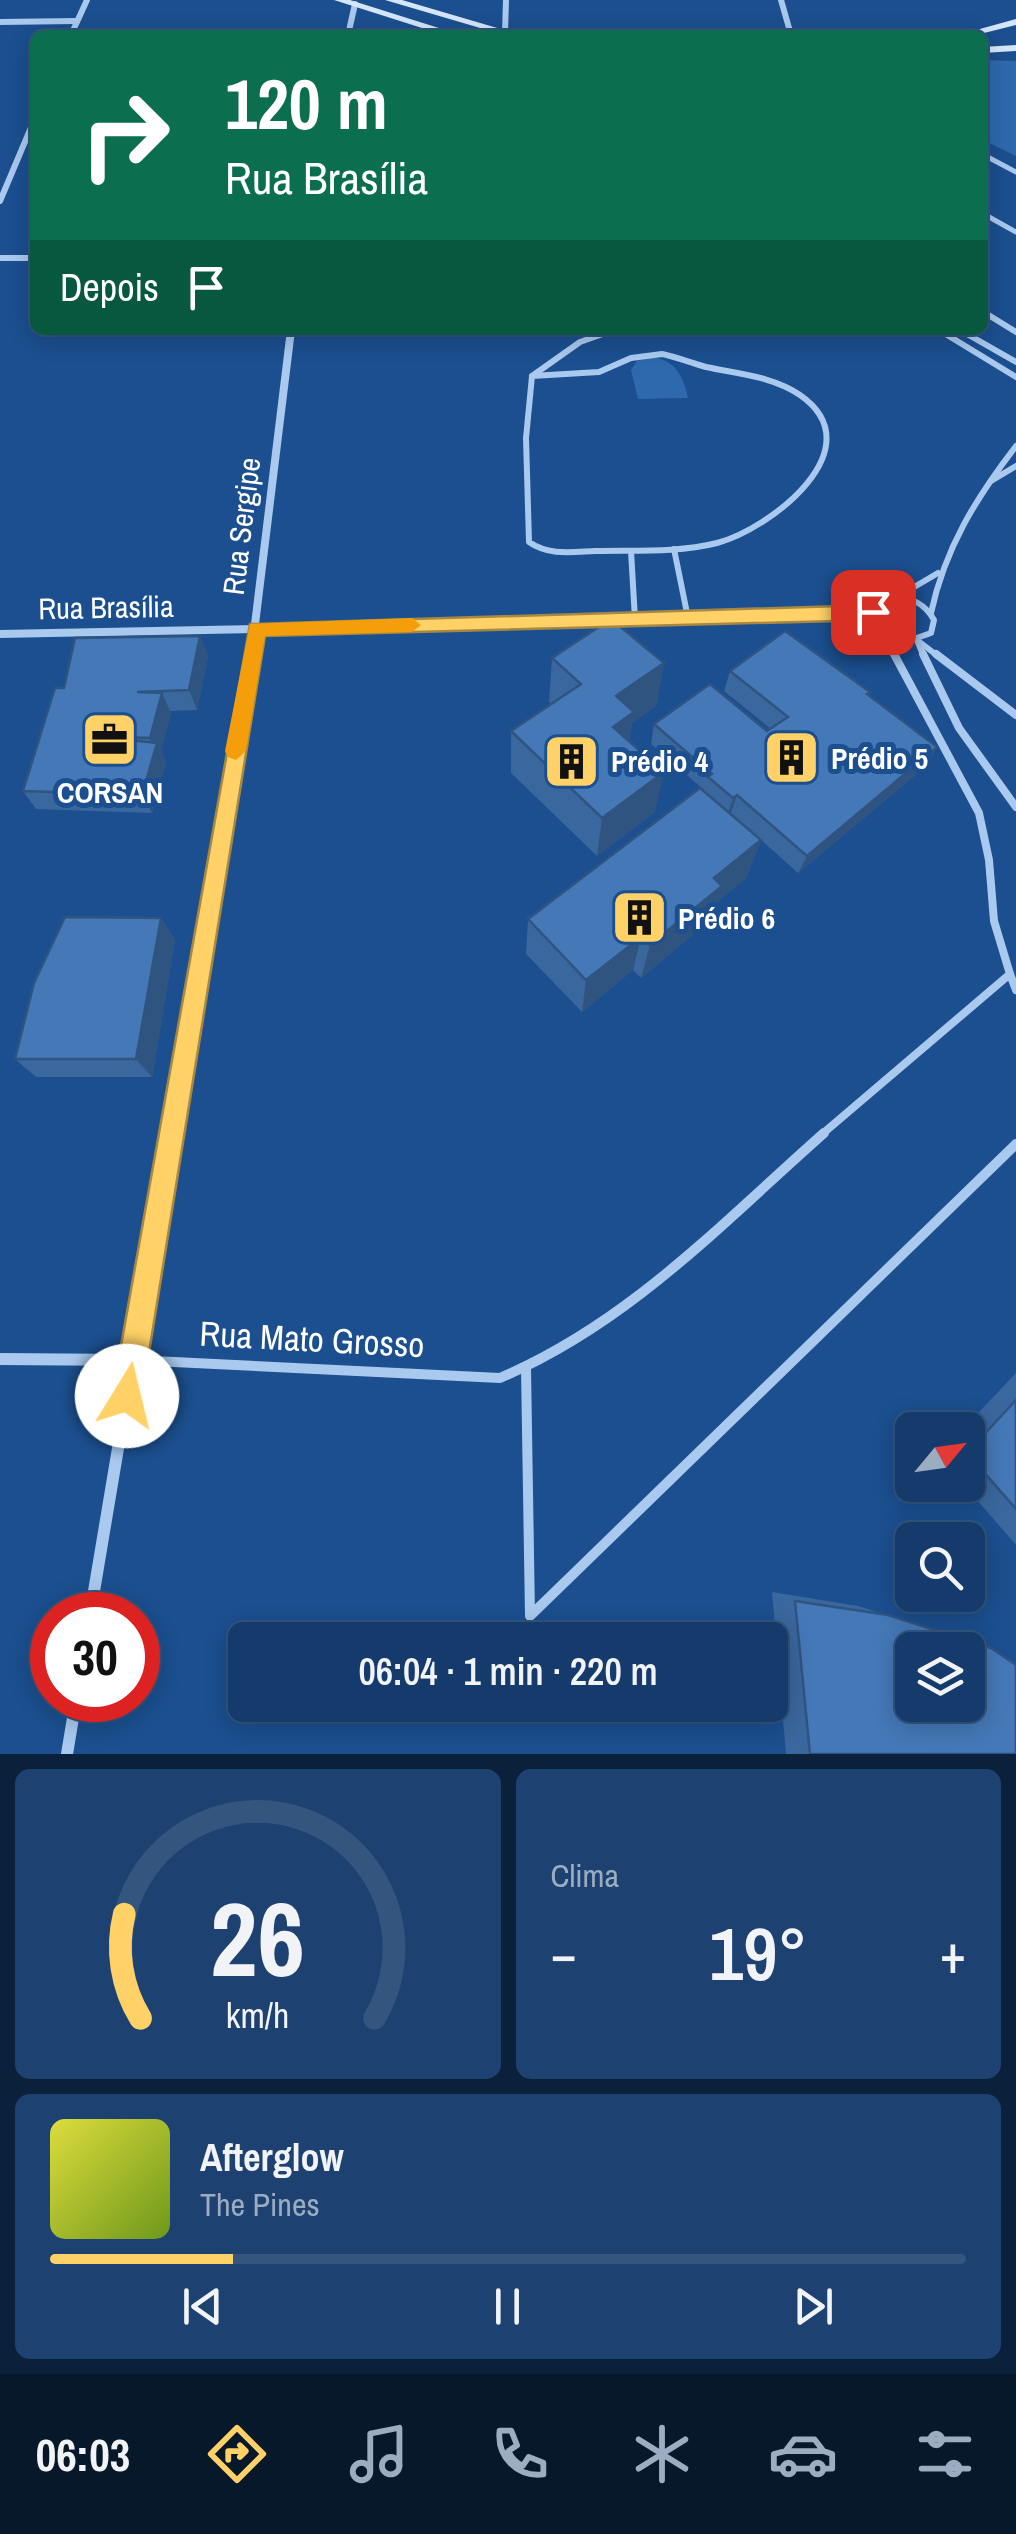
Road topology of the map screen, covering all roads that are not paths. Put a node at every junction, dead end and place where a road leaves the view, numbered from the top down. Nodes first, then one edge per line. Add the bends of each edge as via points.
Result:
1 (87, 0) edge
2 (339, 0) edge
3 (390, 0) edge
4 (506, 0) edge
5 (781, 0) edge
6 (354, 4) junction
7 (0, 22) edge
8 (76, 22) junction
9 (1016, 22) edge
10 (72, 30) edge
11 (349, 30) edge
12 (440, 30) edge
13 (496, 30) edge
14 (510, 30) edge
15 (790, 30) edge
16 (983, 30) edge
17 (1016, 48) edge
18 (988, 50) edge
19 (30, 130) edge
20 (988, 157) edge
21 (1016, 172) edge
22 (0, 200) edge
23 (988, 216) edge
24 (1016, 232) edge
25 (0, 258) edge
26 (30, 258) edge
27 (988, 315) edge
28 (1016, 332) edge
29 (290, 335) edge
30 (600, 335) edge
31 (947, 335) edge
32 (969, 335) edge
33 (1016, 362) edge
34 (532, 376) junction
35 (1016, 377) edge
36 (1016, 446) edge
37 (1016, 466) edge
38 (987, 483) junction
39 (674, 548) junction
40 (631, 551) junction
41 (938, 572) junction
42 (899, 596) junction
43 (873, 612) junction
44 (931, 612) junction
45 (688, 618) junction
46 (635, 619) junction
47 (256, 629) junction
48 (882, 632) junction
49 (0, 634) edge
50 (918, 640) junction
51 (1016, 715) edge
52 (1016, 807) edge
53 (1010, 974) junction
54 (1016, 990) edge
55 (1016, 1144) edge
56 (0, 1359) edge
57 (133, 1360) junction
58 (526, 1368) junction
59 (94, 1592) edge
60 (72, 1722) edge
61 (67, 1754) edge

1 - 8 street
2 - 6 main road
3 - 13 main road
4 - 14 street
5 - 15 street
6 - 11 street
6 - 12 main road
7 - 8 street
8 - 10 street
9 - 16 main road
17 - 18 main road
19 - 22 street
20 - 21 lane
23 - 24 lane
25 - 26 street
27 - 28 lane
29 - 47 street, Rua Sergipe
30 - 34 lane
31 - 35 lane
32 - 33 lane
34 - 39 lane via 599,372 662,354 769,380 805,398 823,419 830,432 822,465 786,504 732,538
34 - 40 lane via 529,542 554,552
36 - 38 lane
37 - 38 lane
38 - 41 lane
39 - 40 lane
39 - 45 lane
40 - 46 lane
41 - 42 lane
41 - 44 lane
42 - 43 lane via 881,601
42 - 44 lane
43 - 45 lane, Rua Brasília
43 - 48 lane
44 - 50 lane via 934,627
45 - 46 lane, Rua Brasília
46 - 47 lane, Rua Brasília
47 - 49 street, Rua Brasília
47 - 57 street, Rua Sergipe
48 - 50 lane
48 - 53 lane via 979,813 994,921
50 - 51 lane
50 - 52 lane via 938,696
53 - 54 lane
53 - 58 lane via 648,1294
55 - 58 lane via 530,1616
56 - 57 street, Rua Mato Grosso
57 - 58 lane, Rua Mato Grosso via 500,1378
57 - 59 street, Rua Sergipe
60 - 61 street

